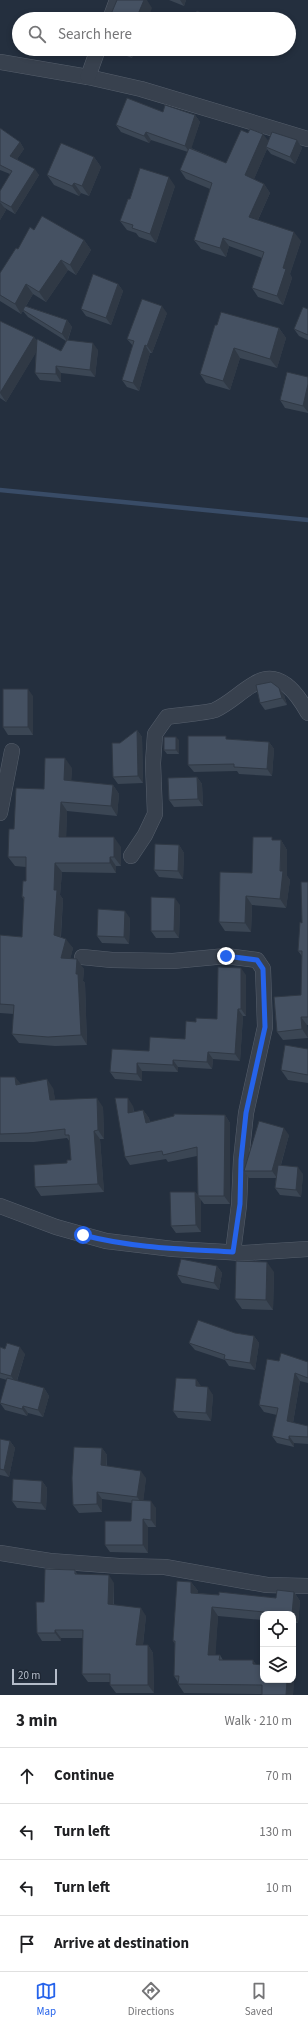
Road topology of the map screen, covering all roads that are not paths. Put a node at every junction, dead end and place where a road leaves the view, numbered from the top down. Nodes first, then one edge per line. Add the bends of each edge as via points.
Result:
1 (117, 0) edge
2 (113, 12) edge
3 (96, 56) edge
4 (0, 62) edge
5 (88, 77) junction
6 (308, 139) edge
7 (308, 713) edge
8 (12, 751) dead end
9 (0, 813) edge
10 (131, 856) dead end
11 (82, 957) dead end
12 (0, 1206) edge
13 (308, 1248) edge
14 (233, 1252) junction
15 (0, 1553) edge
16 (308, 1586) edge

1 - 2 street
3 - 5 street
4 - 5 street
5 - 6 street
7 - 10 street via 299,697 285,683 271,678 255,683 230,702 214,710 167,717 155,734 155,814
8 - 9 street
11 - 14 street via 173,962 226,956 257,960 263,969 265,1027 246,1113 240,1204
12 - 14 street via 56,1227 106,1241
13 - 14 street
15 - 16 street via 50,1561 165,1567 267,1585

